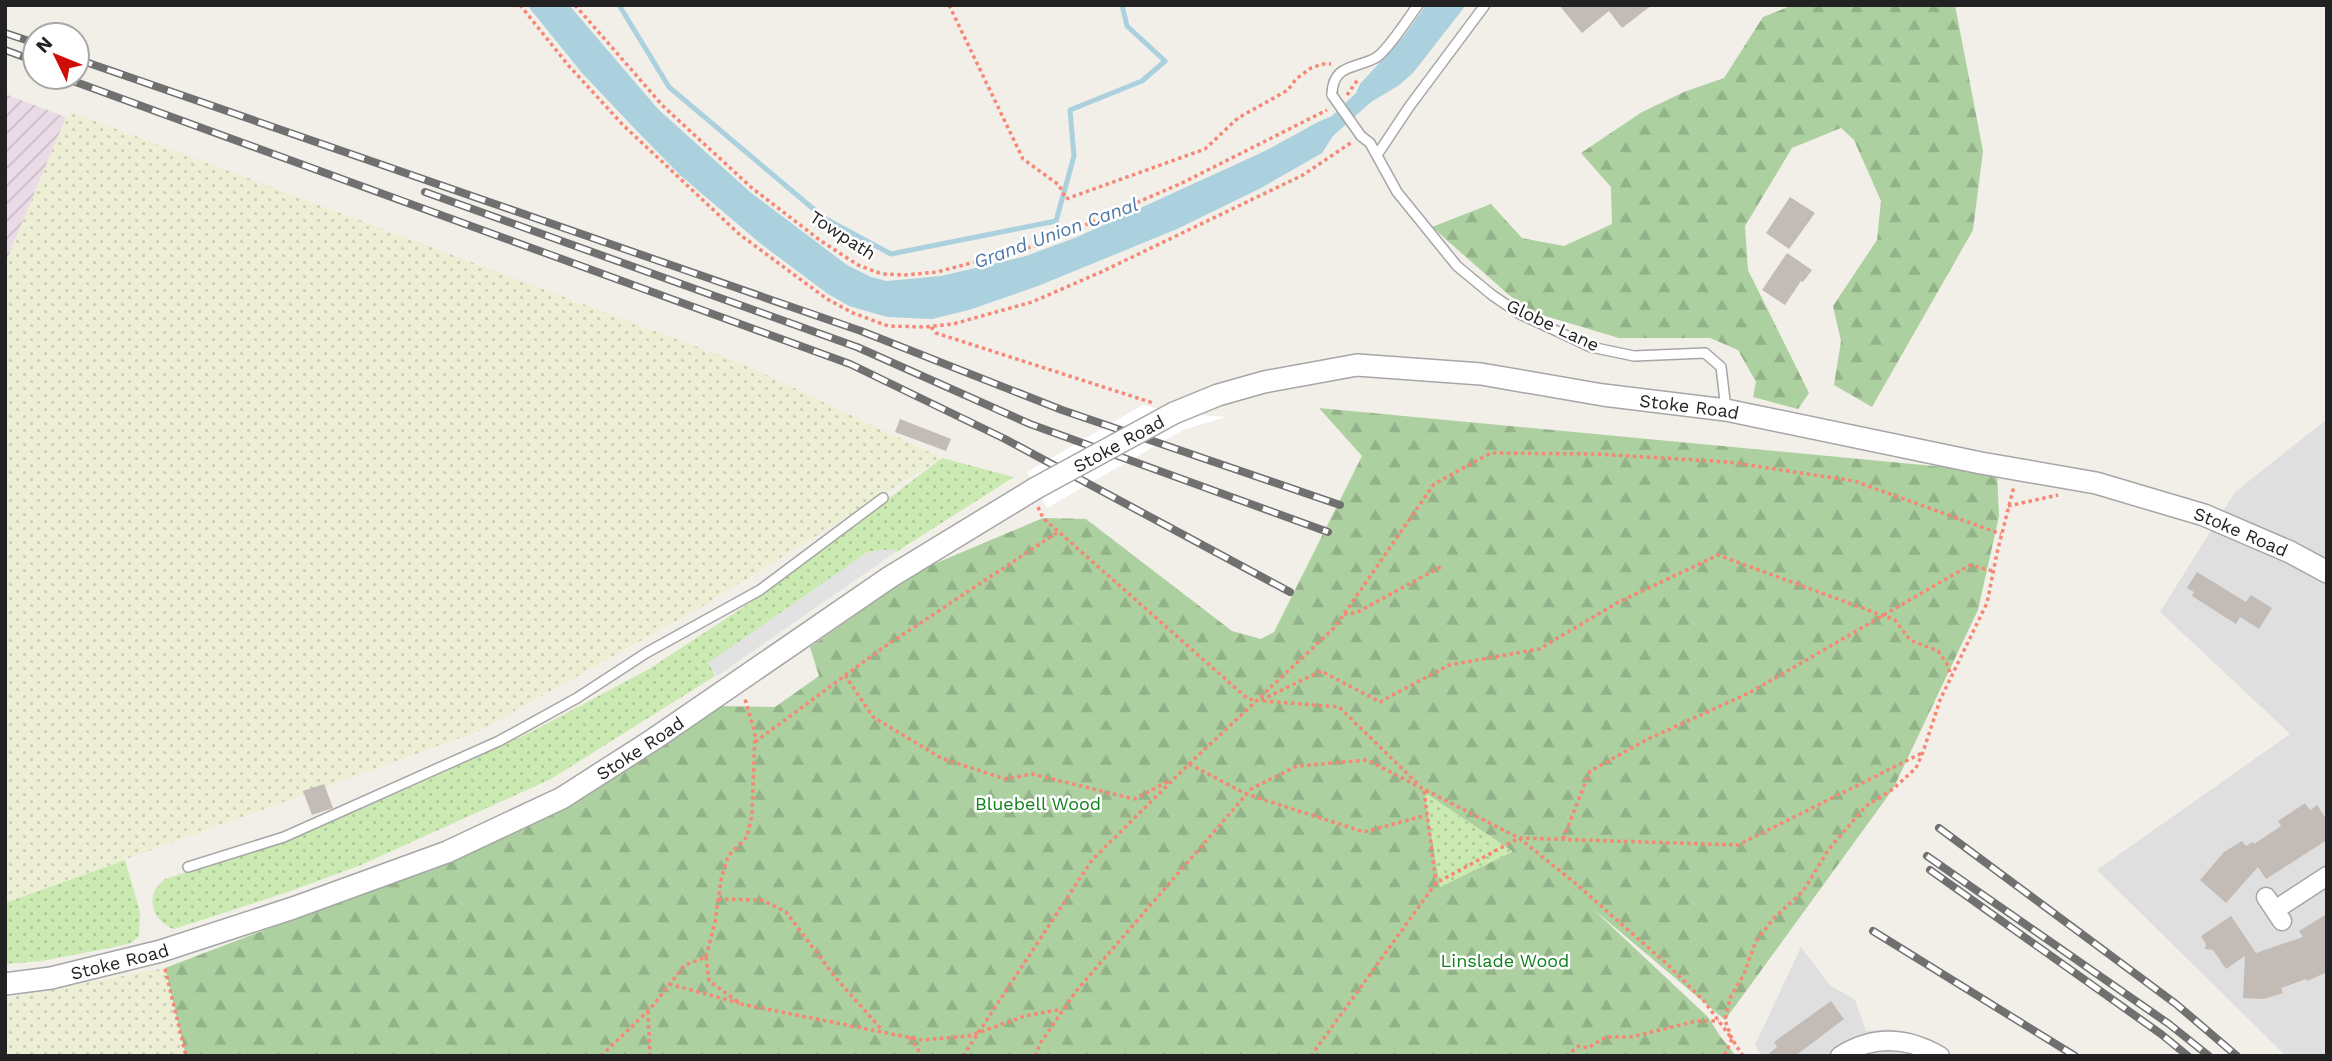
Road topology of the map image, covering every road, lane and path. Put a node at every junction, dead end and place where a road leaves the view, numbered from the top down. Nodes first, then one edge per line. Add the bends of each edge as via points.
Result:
1 (520, 5) edge
2 (575, 5) edge
3 (949, 5) edge
4 (1418, 5) edge
5 (1485, 5) edge
6 (1379, 56) junction
7 (1341, 71) junction
8 (1336, 98) junction
9 (1330, 108) dead end
10 (1361, 136) junction
11 (1377, 155) junction
12 (931, 327) junction
13 (1726, 410) junction
14 (1174, 413) junction
15 (2018, 470) junction
16 (1034, 489) junction
17 (883, 498) dead end
18 (1058, 532) junction
19 (2001, 534) junction
20 (1442, 566) dead end
21 (1993, 571) junction
22 (2327, 572) edge
23 (1344, 614) junction
24 (1882, 615) junction
25 (845, 675) junction
26 (1951, 676) junction
27 (1259, 700) junction
28 (748, 710) dead end
29 (755, 742) junction
30 (1923, 752) junction
31 (1189, 764) junction
32 (1174, 778) junction
33 (1424, 790) junction
34 (1246, 794) junction
35 (1427, 815) junction
36 (1519, 838) junction
37 (1563, 839) junction
38 (188, 867) dead end
39 (2327, 876) edge
40 (1436, 883) junction
41 (718, 899) junction
42 (2275, 909) dead end
43 (161, 951) junction
44 (706, 957) junction
45 (5, 984) edge
46 (669, 984) junction
47 (741, 1004) junction
48 (1064, 1008) junction
49 (648, 1011) junction
50 (1719, 1021) junction
51 (883, 1031) junction
52 (978, 1033) junction
53 (910, 1037) junction
54 (1732, 1039) junction
55 (1743, 1055) edge
56 (186, 1056) edge
57 (601, 1056) edge
58 (650, 1056) edge
59 (922, 1056) edge
60 (963, 1056) edge
61 (1035, 1056) edge
62 (1311, 1056) edge
63 (1566, 1056) edge
64 (1724, 1056) edge
65 (1840, 1056) edge
66 (1940, 1056) edge

1 - 12 path via 623,125 739,234 806,285 853,313 888,326
2 - 9 path, Towpath via 663,106 752,188 830,247 882,274 937,272 1040,245 1194,177
3 - 7 path via 1023,159 1059,185 1066,200 1205,149 1238,118 1288,90 1311,68 1335,65
4 - 6 lane
5 - 11 lane
6 - 7 lane
6 - 8 path
7 - 8 lane via 1332,86
8 - 10 lane, bridge
10 - 11 lane, Globe Lane
10 - 12 path via 1303,175 1101,272 1032,302
11 - 13 lane, Globe Lane via 1397,192 1429,233 1457,266 1492,295 1520,314 1591,347 1634,356 1705,353 1721,367
12 - 14 path via 936,333
13 - 14 street, Stoke Road via 1480,374 1357,365 1218,394
13 - 15 street, Stoke Road
14 - 16 street, Stoke Road, bridge
15 - 19 path
15 - 22 street, Stoke Road via 2096,483 2204,515
16 - 18 path via 1043,519
16 - 43 street, Stoke Road via 890,577 562,798 447,852
17 - 38 lane via 760,590 499,741 284,837
18 - 25 path
18 - 27 path via 1248,699
19 - 21 path
19 - 23 path via 1854,481 1729,462 1491,453 1434,484
20 - 23 path via 1356,613
21 - 24 path via 1970,565
21 - 26 path via 1987,603
23 - 27 path
24 - 26 path via 1895,620 1910,640 1938,651
24 - 27 path via 1718,555 1617,603 1539,649 1449,665 1380,702 1321,671
24 - 37 path via 1751,692 1590,771
25 - 29 path
25 - 32 path via 873,717 941,758 992,775 1005,779 1032,774 1134,799
26 - 30 path
27 - 31 path
27 - 33 path via 1339,707
28 - 29 path
29 - 41 path via 747,838 728,856
30 - 37 path via 1738,845
30 - 54 path via 1916,768 1866,806 1829,849 1803,891 1756,941 1730,998 1726,1020
31 - 32 path
31 - 34 path
32 - 52 path via 1093,860
33 - 34 path via 1367,760 1297,766
33 - 35 path
33 - 36 path
34 - 35 path via 1364,832
34 - 48 path
35 - 40 path
36 - 37 path
36 - 40 path
36 - 50 path via 1668,965
39 - 42 street
40 - 62 path
41 - 44 path
41 - 51 path via 762,900 786,912
43 - 45 street, Stoke Road via 51,978
43 - 56 path
44 - 46 path via 685,965
44 - 47 path via 709,981
46 - 47 path
46 - 49 path
47 - 51 path
48 - 52 path
48 - 61 path
49 - 57 path
49 - 58 path
50 - 54 path
50 - 63 path via 1697,1021 1631,1037 1605,1037
51 - 53 path
52 - 53 path via 922,1040
52 - 60 path
53 - 59 path
54 - 55 path
54 - 64 path
65 - 66 street via 1878,1040 1908,1043

